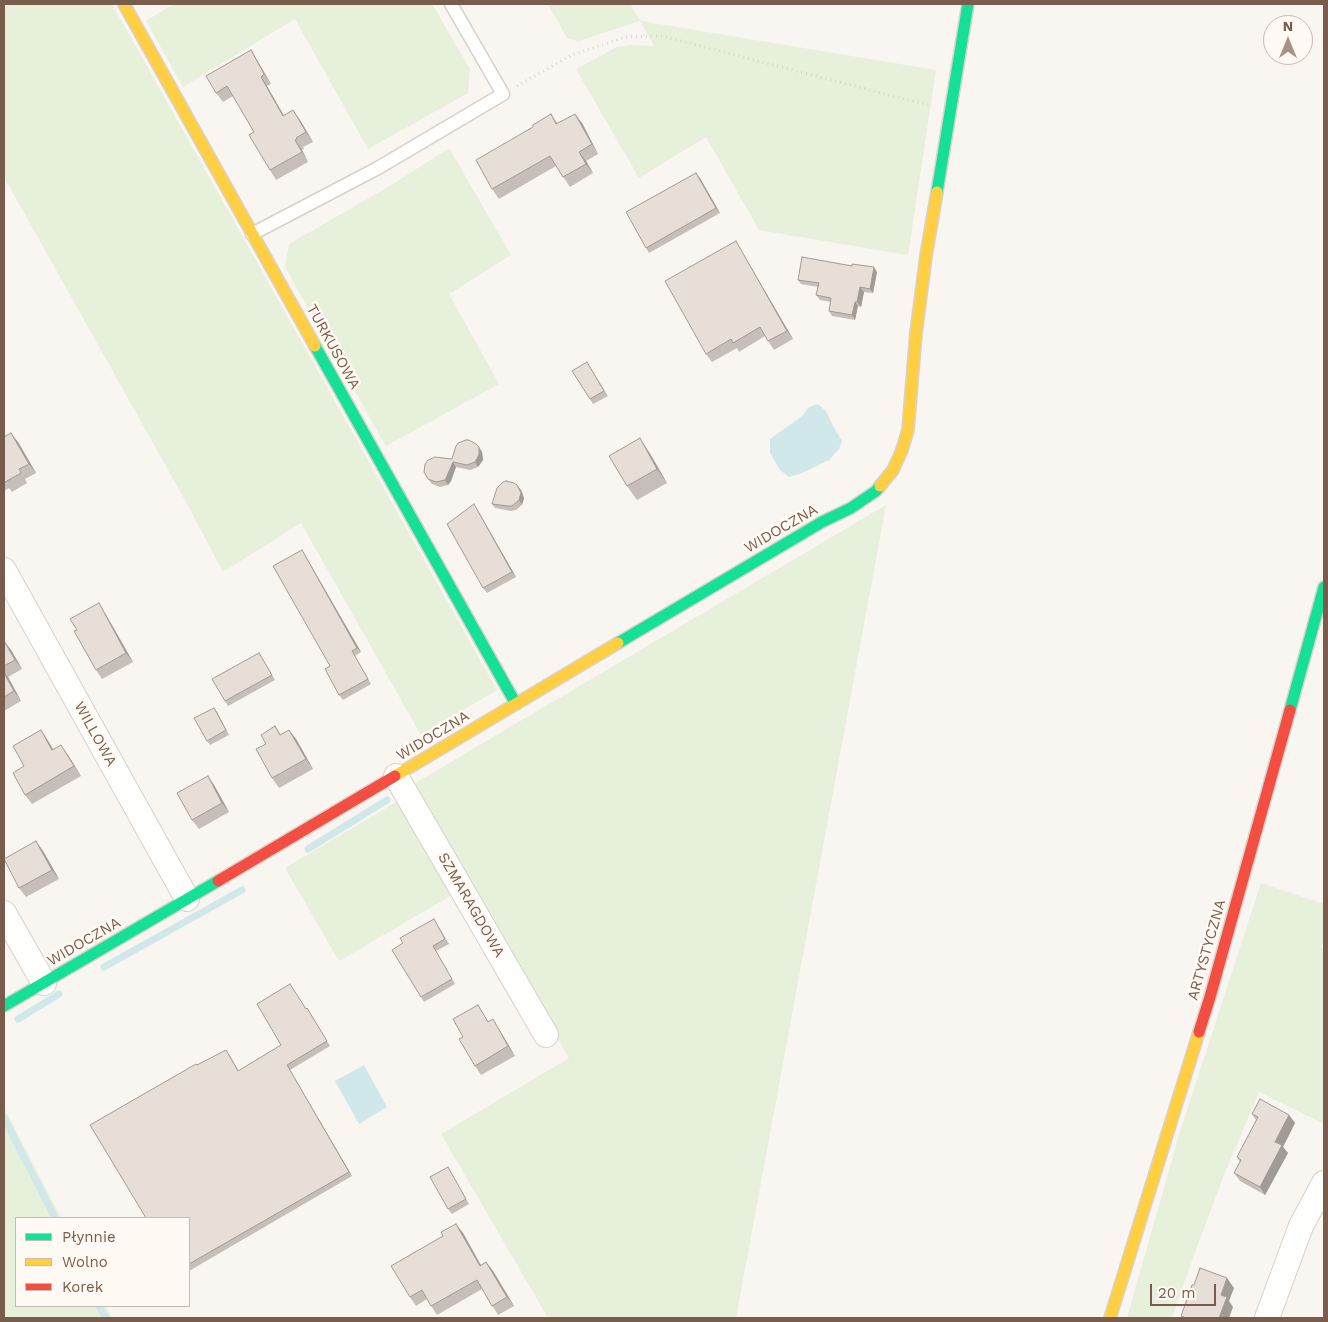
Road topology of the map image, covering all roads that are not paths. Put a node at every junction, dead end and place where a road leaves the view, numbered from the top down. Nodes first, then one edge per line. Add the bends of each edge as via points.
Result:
1 (124, 4) edge
2 (451, 4) edge
3 (968, 4) edge
4 (252, 234) junction
5 (4, 570) edge
6 (1324, 588) edge
7 (516, 704) junction
8 (396, 776) junction
9 (187, 899) junction
10 (4, 913) edge
11 (44, 983) junction
12 (4, 1006) edge
13 (546, 1035) dead end
14 (1324, 1183) edge
15 (1110, 1318) edge
16 (1267, 1318) edge

1 - 4 street, TURKUSOWA
2 - 4 lane via 503,94 378,168
3 - 7 street, WIDOCZNA via 926,256 908,430 893,470 876,491 851,508 822,522
4 - 7 street, TURKUSOWA
5 - 9 street, WILLOWA
6 - 15 street, ARTYSTYCZNA via 1210,997
7 - 8 street, WIDOCZNA
8 - 9 street, WIDOCZNA
8 - 13 street, SZMARAGDOWA
9 - 11 street, WIDOCZNA
10 - 11 street
11 - 12 street, WIDOCZNA
14 - 16 street via 1301,1226

